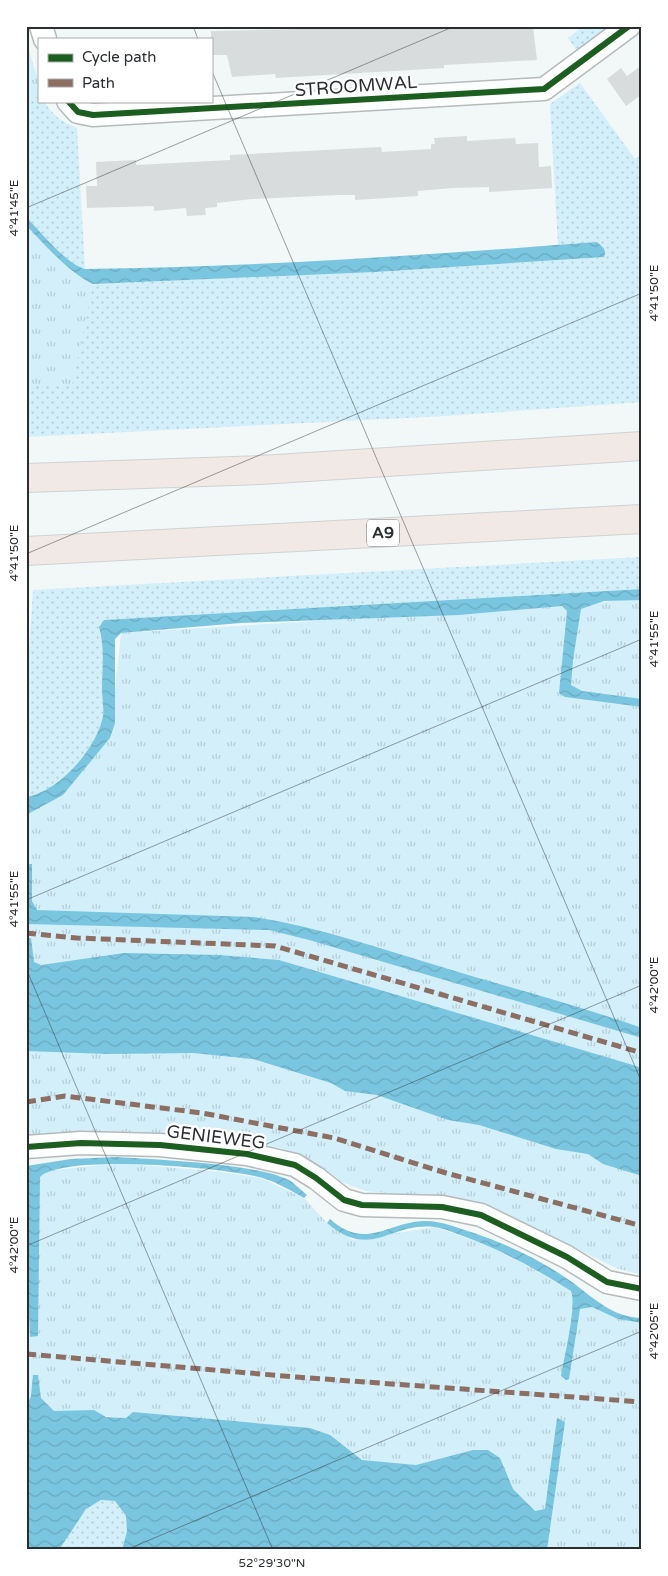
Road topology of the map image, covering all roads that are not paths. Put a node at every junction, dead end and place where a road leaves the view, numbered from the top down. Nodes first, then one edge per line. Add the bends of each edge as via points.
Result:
1 (41, 26) edge
2 (630, 26) edge
3 (45, 38) edge
4 (69, 102) edge
5 (642, 446) edge
6 (26, 478) edge
7 (642, 519) edge
8 (26, 551) edge
9 (26, 1147) edge
10 (642, 1290) edge

1 - 3 street
2 - 4 street, STROOMWAL via 544,89 93,115 78,112
5 - 6 highway via 270,469
7 - 8 highway, A9
9 - 10 street, GENIEWEG via 81,1143 160,1145 247,1154 294,1165 344,1200 372,1206 442,1207 481,1215 607,1282

